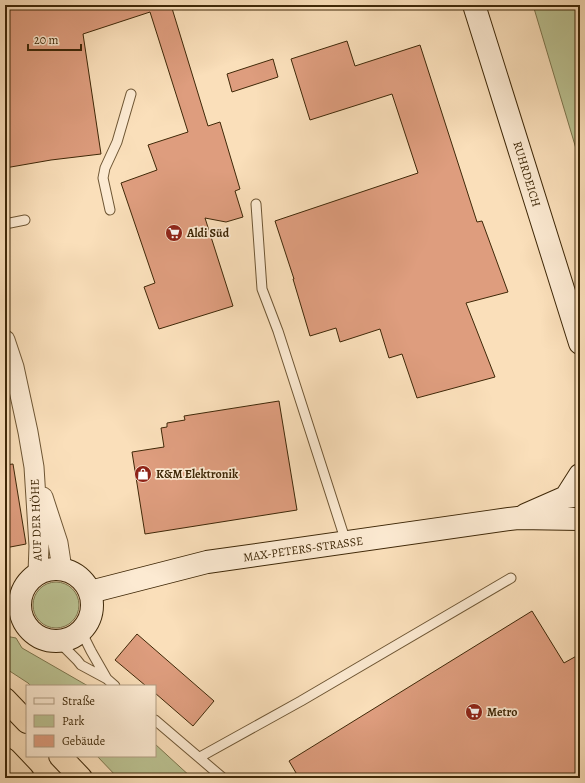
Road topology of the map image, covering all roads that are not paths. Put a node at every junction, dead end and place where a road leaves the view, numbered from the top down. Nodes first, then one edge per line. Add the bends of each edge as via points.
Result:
1 (474, 5) edge
2 (131, 94) dead end
3 (256, 204) dead end
4 (110, 210) dead end
5 (25, 220) dead end
6 (5, 224) edge
7 (5, 340) edge
8 (580, 343) edge
9 (34, 467) junction
10 (580, 474) edge
11 (573, 496) edge
12 (518, 518) junction
13 (580, 519) edge
14 (347, 543) junction
15 (62, 569) junction
16 (38, 574) junction
17 (511, 578) dead end
18 (90, 592) junction
19 (12, 603) edge
20 (81, 631) junction
21 (58, 641) junction
22 (107, 679) junction
23 (114, 685) edge
24 (5, 699) edge
25 (26, 721) edge
26 (156, 721) edge
27 (61, 757) edge
28 (200, 757) junction
29 (5, 759) edge
30 (23, 778) edge
31 (82, 778) edge
32 (224, 778) edge

1 - 8 street, RUHRDEICH
2 - 4 lane via 103,178
3 - 14 lane via 262,289
5 - 6 lane
7 - 9 street, AUF DER HÖHE via 14,367
9 - 15 street, AUF DER HÖHE via 58,543
9 - 16 street, AUF DER HÖHE via 39,546
10 - 11 street
11 - 12 street, MAX-PETERS-STRASSE
12 - 13 street, MAX-PETERS-STRASSE
12 - 14 street, MAX-PETERS-STRASSE
14 - 18 street, MAX-PETERS-STRASSE via 207,562
15 - 16 street via 50,569
15 - 18 street via 74,574
16 - 19 street
17 - 28 lane
18 - 20 street via 91,613
19 - 21 street via 26,626 35,635 46,640
20 - 21 street via 70,638
20 - 22 lane
21 - 22 lane via 80,665
22 - 23 lane
24 - 25 highway
26 - 28 lane
27 - 31 highway
28 - 32 lane
29 - 30 highway

